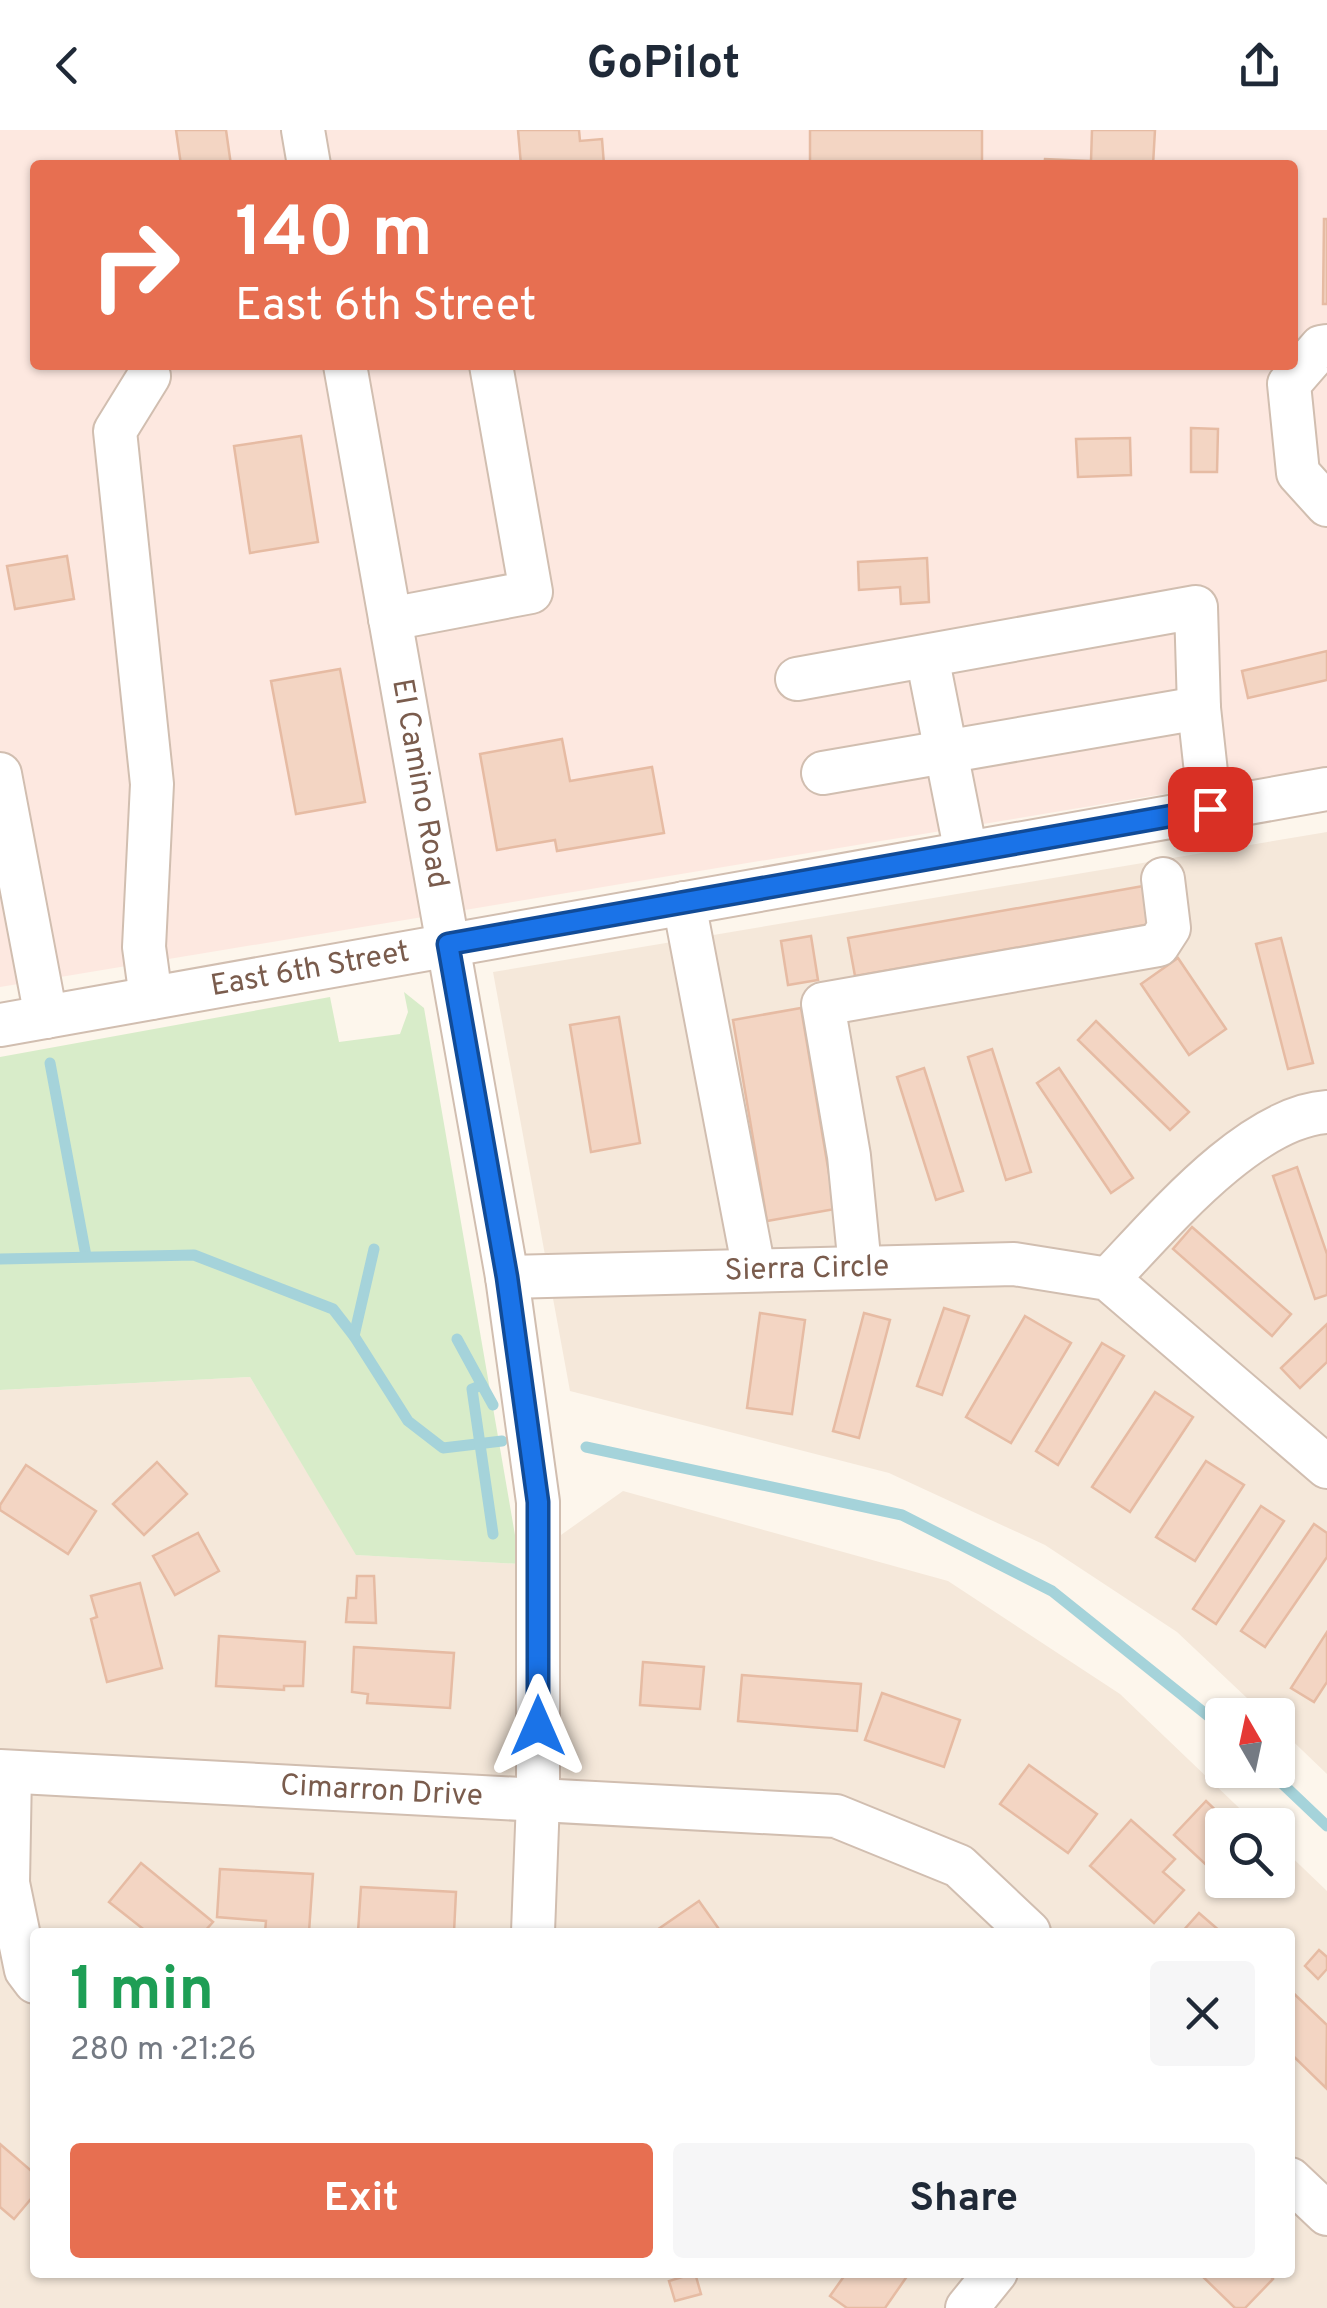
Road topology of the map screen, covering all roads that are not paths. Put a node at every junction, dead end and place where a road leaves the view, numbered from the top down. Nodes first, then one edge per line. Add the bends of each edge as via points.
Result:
1 (303, 130) edge
2 (308, 160) edge
3 (1327, 346) edge
4 (346, 370) edge
5 (492, 370) edge
6 (149, 376) dead end
7 (1327, 505) edge
8 (390, 619) junction
9 (928, 656) junction
10 (798, 679) dead end
11 (1199, 708) junction
12 (946, 752) junction
13 (822, 772) dead end
14 (0, 774) edge
15 (1327, 789) edge
16 (1210, 809) junction
17 (966, 852) junction
18 (1162, 879) dead end
19 (684, 903) junction
20 (448, 944) junction
21 (152, 998) junction
22 (46, 1017) junction
23 (0, 1025) edge
24 (1327, 1112) edge
25 (860, 1267) junction
26 (754, 1270) junction
27 (507, 1277) junction
28 (1108, 1280) junction
29 (1327, 1466) edge
30 (5, 1772) edge
31 (538, 1800) junction
32 (533, 1928) edge
33 (1025, 1928) edge
34 (30, 1975) edge
35 (1295, 2184) edge
36 (1327, 2214) edge
37 (991, 2278) edge
38 (966, 2308) edge

1 - 2 street
3 - 7 street via 1289,384 1298,472
4 - 8 street, El Camino Road
5 - 8 street via 530,592
6 - 21 street via 115,431 152,784 144,947
8 - 20 street, El Camino Road
9 - 10 street
9 - 11 street via 1196,607
9 - 12 street
11 - 12 street
11 - 16 street
12 - 13 street
12 - 17 street
14 - 22 street
15 - 16 street, East 6th Street
16 - 17 street, East 6th Street
17 - 19 street, East 6th Street
18 - 25 street via 1170,928 1158,945 823,1004
19 - 20 street, East 6th Street
19 - 26 street
20 - 21 street, East 6th Street
20 - 27 street, El Camino Road
21 - 22 street, East 6th Street
22 - 23 street, East 6th Street
24 - 28 street via 1309,1113 1248,1144
25 - 26 street, Sierra Circle
25 - 28 street, Sierra Circle via 1014,1264
26 - 27 street, Sierra Circle
27 - 31 street, El Camino Road via 538,1502
28 - 29 street
30 - 31 street, Cimarron Drive
30 - 34 street via 8,1883
31 - 32 street, El Camino Road
31 - 33 street, Cimarron Drive via 836,1816 959,1866
35 - 36 street
37 - 38 street

